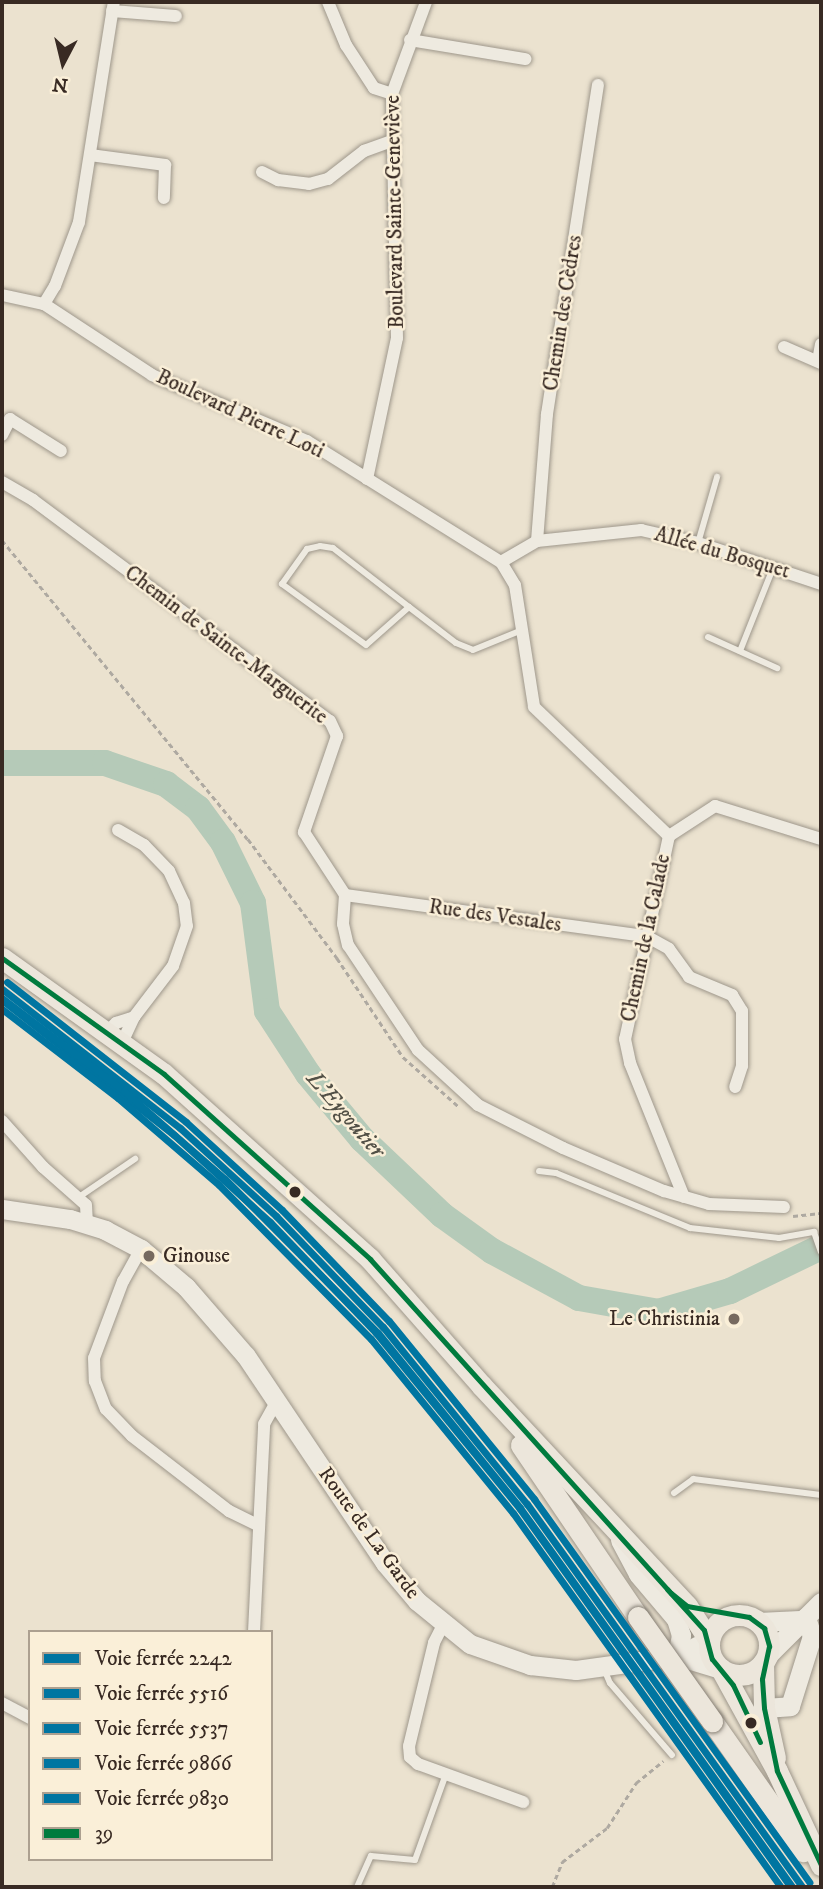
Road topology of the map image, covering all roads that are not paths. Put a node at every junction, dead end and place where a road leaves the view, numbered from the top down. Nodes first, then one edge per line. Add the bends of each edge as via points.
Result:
1 (328, 2) edge
2 (426, 2) edge
3 (113, 6) edge
4 (176, 16) dead end
5 (410, 40) junction
6 (525, 60) dead end
7 (598, 85) dead end
8 (392, 94) junction
9 (394, 140) junction
10 (90, 155) junction
11 (262, 172) dead end
12 (163, 198) dead end
13 (2, 295) edge
14 (44, 304) junction
15 (821, 344) edge
16 (785, 347) dead end
17 (820, 362) edge
18 (2, 435) edge
19 (61, 451) dead end
20 (717, 477) dead end
21 (367, 479) junction
22 (2, 482) edge
23 (537, 541) junction
24 (698, 543) junction
25 (501, 562) junction
26 (774, 567) junction
27 (821, 584) edge
28 (409, 607) junction
29 (522, 630) junction
30 (708, 637) dead end
31 (740, 651) junction
32 (777, 668) dead end
33 (117, 830) dead end
34 (669, 836) junction
35 (821, 839) edge
36 (345, 895) junction
37 (646, 936) junction
38 (2, 958) edge
39 (134, 1017) junction
40 (115, 1037) junction
41 (735, 1087) dead end
42 (2, 1121) edge
43 (135, 1159) dead end
44 (539, 1171) dead end
45 (79, 1197) junction
46 (684, 1197) junction
47 (2, 1209) edge
48 (783, 1212) road end
49 (87, 1223) junction
50 (141, 1250) junction
51 (821, 1252) edge
52 (481, 1385) junction
53 (278, 1405) junction
54 (674, 1493) dead end
55 (821, 1495) edge
56 (258, 1525) junction
57 (615, 1532) junction
58 (821, 1602) edge
59 (687, 1606) junction
60 (730, 1616) junction
61 (803, 1618) junction
62 (758, 1622) junction
63 (443, 1625) junction
64 (254, 1630) edge
65 (709, 1640) junction
66 (677, 1656) junction
67 (765, 1659) junction
68 (604, 1669) junction
69 (721, 1669) junction
70 (2, 1703) edge
71 (764, 1708) junction
72 (28, 1717) edge
73 (671, 1755) dead end
74 (777, 1771) junction
75 (446, 1774) junction
76 (523, 1802) dead end
77 (821, 1865) edge
78 (821, 1872) edge
79 (357, 1887) edge

1 - 8 street via 345,45 374,88
2 - 5 street, Boulevard Sainte-Geneviève
3 - 4 street
3 - 10 street
5 - 6 street
5 - 8 street, Boulevard Sainte-Geneviève
7 - 23 street, Chemin des Cèdres via 547,415
8 - 9 street, Boulevard Sainte-Geneviève
9 - 11 street via 364,151 328,179 309,184 278,180
9 - 21 street, Boulevard Sainte-Geneviève via 397,338
10 - 12 street via 165,165
10 - 14 street via 79,222
13 - 14 street, Boulevard Pierre Loti
14 - 21 street, Boulevard Pierre Loti via 152,375 307,441
15 - 17 street
16 - 17 street
18 - 19 street via 10,419
20 - 24 lane
21 - 25 street
22 - 36 street, Chemin de Sainte-Marguerite via 33,500 330,721 337,736 304,832
23 - 24 street, Allée du Bosquet via 641,530
23 - 25 street, Allée du Bosquet
24 - 26 street, Allée du Bosquet
25 - 29 street via 515,585
26 - 27 street, Allée du Bosquet
26 - 31 lane
28 - 28 lane via 333,548 307,549 282,584 366,645
28 - 29 lane via 456,643 473,650
29 - 34 street via 534,707
30 - 31 lane
31 - 32 lane
33 - 39 street via 144,845 169,871 182,897 187,926 173,966
34 - 35 street via 715,806
34 - 37 street, Chemin de la Calade
36 - 37 street, Rue des Vestales
36 - 46 street via 343,924 348,945 396,1021 418,1050 478,1105 564,1148
37 - 41 street via 669,949 689,977 732,995 742,1011 742,1066
37 - 46 street, Chemin de la Calade via 625,1039 630,1063
38 - 40 main road
39 - 40 street
39 - 40 street via 116,1023
40 - 52 main road via 164,1074 370,1259
42 - 45 street via 43,1167
43 - 45 lane
44 - 51 lane via 556,1172 690,1228 779,1238 814,1232
45 - 49 street via 86,1205
46 - 48 street
47 - 49 main road, Route de La Garde
49 - 50 main road, Route de La Garde
50 - 53 main road, Route de La Garde via 219,1322
50 - 56 street via 123,1281 94,1358 95,1381 106,1409 132,1436 229,1511
52 - 57 main road
52 - 78 main road, bridge via 638,1617
53 - 56 street via 264,1424
53 - 63 main road, Route de La Garde via 385,1563
54 - 55 lane via 692,1479
56 - 64 street
57 - 59 main road
57 - 66 main road via 638,1574 676,1619 681,1635
58 - 61 main road
59 - 60 main road
59 - 65 main road
60 - 62 main road
60 - 65 main road via 720,1622
61 - 62 main road
61 - 67 main road
61 - 71 main road via 812,1636 790,1706
62 - 67 main road via 768,1637
63 - 68 main road, Route de La Garde via 470,1644 517,1662 566,1670
63 - 75 street via 434,1643 409,1750 415,1762
65 - 66 main road, Route de La Garde
65 - 69 main road via 712,1659
66 - 68 main road, Route de La Garde
66 - 69 main road, Route de La Garde
67 - 69 main road via 743,1675
67 - 71 main road
68 - 73 lane via 610,1683
69 - 74 main road
70 - 72 street
71 - 74 main road
74 - 77 main road
75 - 76 street
75 - 79 lane via 417,1858 371,1856

